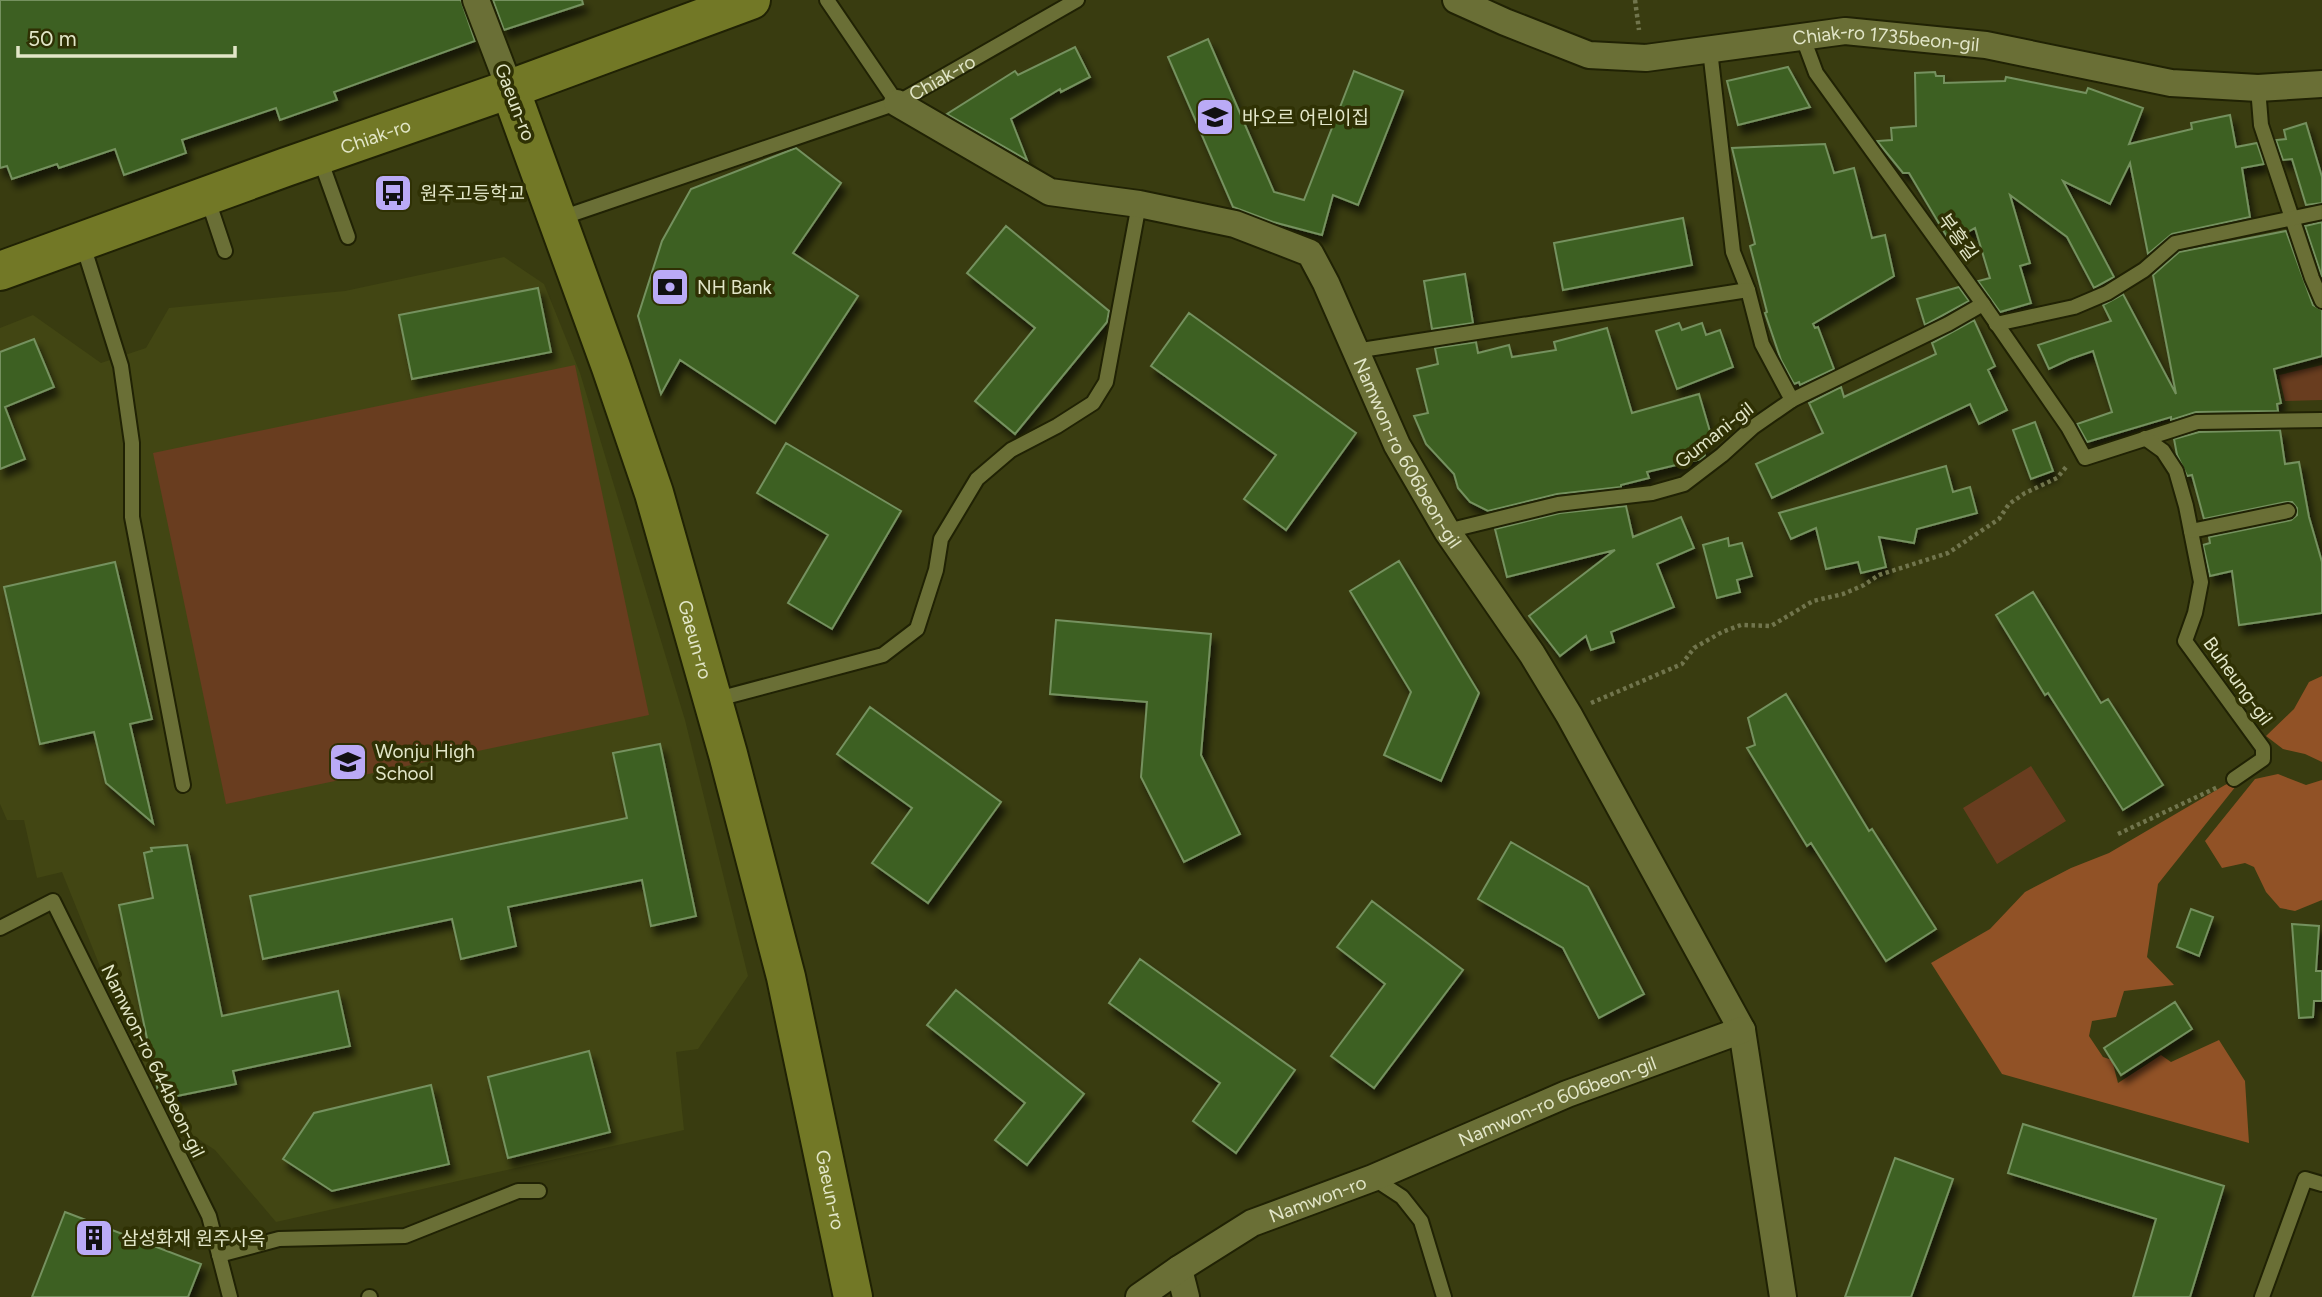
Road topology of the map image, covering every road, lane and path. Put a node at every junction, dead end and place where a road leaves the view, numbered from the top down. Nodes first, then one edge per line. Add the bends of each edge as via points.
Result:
1 (476, 0) edge
2 (751, 0) edge
3 (827, 0) edge
4 (1077, 0) edge
5 (1456, 0) edge
6 (1803, 38) junction
7 (1710, 50) junction
8 (2322, 84) edge
9 (2258, 88) junction
10 (510, 89) junction
11 (897, 103) junction
12 (319, 156) junction
13 (206, 196) junction
14 (1139, 204) junction
15 (2322, 212) edge
16 (2293, 217) junction
17 (558, 219) junction
18 (348, 237) dead end
19 (82, 240) junction
20 (225, 251) dead end
21 (0, 271) edge
22 (1748, 290) junction
23 (2322, 301) edge
24 (1983, 304) junction
25 (1996, 324) junction
26 (1355, 351) junction
27 (1792, 400) junction
28 (2322, 420) edge
29 (2145, 439) junction
30 (2085, 458) junction
31 (2288, 511) dead end
32 (1447, 531) junction
33 (2191, 531) junction
34 (713, 701) junction
35 (1569, 715) junction
36 (2234, 779) joint
37 (183, 785) dead end
38 (2118, 834) dead end
39 (0, 928) edge
40 (1742, 1030) junction
41 (1373, 1178) junction
42 (2322, 1184) edge
43 (539, 1191) dead end
44 (219, 1255) junction
45 (1179, 1269) junction
46 (230, 1297) edge
47 (853, 1297) edge
48 (1139, 1297) edge
49 (1186, 1297) edge
50 (1444, 1297) edge
51 (1783, 1297) edge
52 (2262, 1297) edge

1 - 10 street, Gaeun-ro
2 - 10 street, Chiak-ro
3 - 11 lane
4 - 11 lane, Chiak-ro
5 - 7 street, Chiak-ro 1735beon-gil via 1588,55 1646,58
6 - 7 street, Chiak-ro 1735beon-gil
6 - 9 street, Chiak-ro 1735beon-gil via 1845,31 1986,45 2171,83
6 - 24 lane, 부흥길 via 1815,73
7 - 22 lane via 1733,252
8 - 9 street, Chiak-ro 1735beon-gil
9 - 16 lane via 2261,125
10 - 12 street, Chiak-ro
10 - 17 street, Gaeun-ro
11 - 14 street, Namwon-ro 606beon-gil via 1050,192
11 - 17 lane, Chiak-ro
12 - 13 street, Chiak-ro
12 - 18 lane
13 - 19 street, Chiak-ro
13 - 20 lane
14 - 26 street, Namwon-ro 606beon-gil via 1235,224 1311,253
14 - 34 lane via 1103,389 1093,403 1011,450 976,479 941,539 917,629 883,654
15 - 16 lane
16 - 23 lane
16 - 25 lane via 2175,243 2107,293 2074,307
17 - 34 street, Gaeun-ro via 654,493
19 - 21 street, Chiak-ro
19 - 37 lane via 121,366 132,443 132,517
22 - 26 lane
22 - 27 lane via 1762,345
24 - 25 lane, 부흥길
24 - 27 lane, Gumani-gil
25 - 30 lane, 부흥길
26 - 32 street, Namwon-ro 606beon-gil via 1397,444
27 - 32 lane, Gumani-gil via 1684,484 1652,493 1558,504
28 - 29 lane via 2197,422
29 - 30 lane
29 - 33 lane, Buheung-gil via 2163,451 2176,471
30 - 35 path via 2009,504 1999,519 1948,553 1814,601 1771,626 1741,625 1722,632 1694,648 1682,664
31 - 33 lane
32 - 35 street, Namwon-ro 606beon-gil
33 - 36 lane, Buheung-gil via 2200,582 2185,641 2263,748 2263,759
34 - 47 street, Gaeun-ro via 786,977
35 - 40 street, Namwon-ro 606beon-gil
36 - 38 path
39 - 44 lane, Namwon-ro 644beon-gil via 53,901 209,1216
40 - 41 street, Namwon-ro 606beon-gil via 1567,1094
40 - 51 street, Namwon-ro 606beon-gil
41 - 45 street, Namwon-ro via 1252,1223
41 - 50 lane, Namwon-ro via 1402,1197 1421,1220
42 - 52 lane via 2305,1179
43 - 44 lane via 518,1191 405,1237 279,1239
44 - 46 lane, Namwon-ro 644beon-gil
45 - 48 street, Namwon-ro
45 - 49 street

